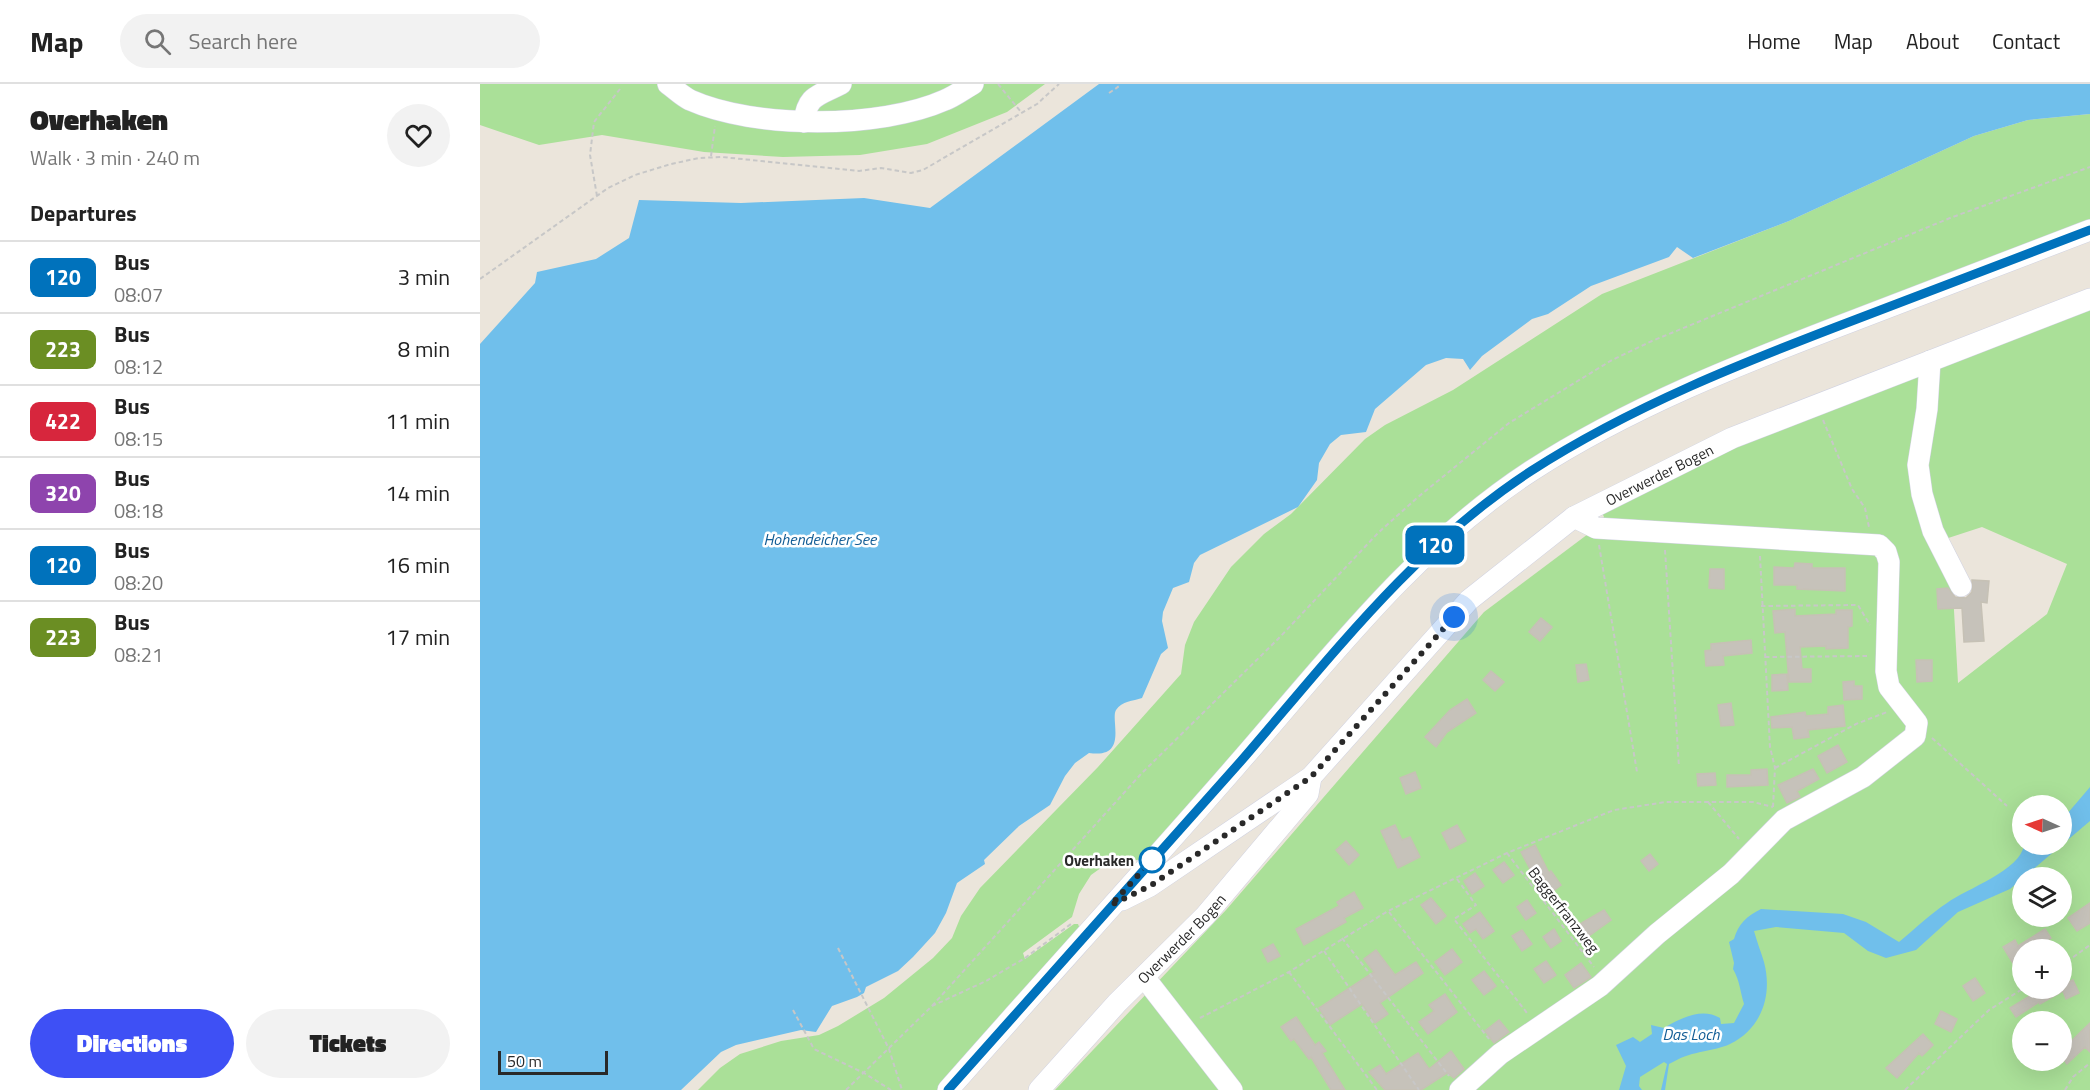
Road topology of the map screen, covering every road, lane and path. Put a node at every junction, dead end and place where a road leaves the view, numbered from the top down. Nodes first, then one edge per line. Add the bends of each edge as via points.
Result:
1 (668, 84) edge
2 (841, 84) edge
3 (973, 84) edge
4 (999, 84) edge
5 (1059, 84) edge
6 (1116, 84) edge
7 (620, 89) dead end
8 (1109, 93) dead end
9 (718, 109) junction
10 (1021, 113) junction
11 (804, 122) junction
12 (710, 158) junction
13 (597, 196) junction
14 (2090, 230) edge
15 (480, 279) edge
16 (2090, 299) edge
17 (1930, 361) junction
18 (1817, 403) junction
19 (1574, 518) junction
20 (1596, 528) junction
21 (1664, 532) junction
22 (1760, 538) junction
23 (1872, 545) junction
24 (1961, 586) dead end
25 (1761, 606) junction
26 (1886, 629) junction
27 (1886, 656) junction
28 (1765, 657) junction
29 (1904, 706) junction
30 (1917, 723) junction
31 (1680, 767) dead end
32 (1774, 768) junction
33 (1637, 772) dead end
34 (1311, 777) junction
35 (1708, 801) junction
36 (2007, 806) dead end
37 (1750, 852) junction
38 (1507, 853) junction
39 (1457, 879) junction
40 (1111, 905) junction
41 (1388, 911) junction
42 (1077, 920) dead end
43 (1342, 938) junction
44 (2090, 945) edge
45 (838, 948) dead end
46 (1324, 951) junction
47 (2072, 958) edge
48 (1289, 972) junction
49 (1144, 977) junction
50 (1605, 981) junction
51 (2012, 996) edge
52 (793, 1010) dead end
53 (1182, 1027) junction
54 (1539, 1027) junction
55 (889, 1048) junction
56 (1500, 1053) junction
57 (2090, 1063) edge
58 (864, 1073) junction
59 (1456, 1086) edge
60 (846, 1090) edge
61 (891, 1090) edge
62 (902, 1090) edge
63 (948, 1090) edge
64 (1039, 1090) edge
65 (1232, 1090) edge
66 (1377, 1090) edge
67 (1419, 1090) edge
68 (1905, 1090) edge
69 (2065, 1090) edge

1 - 9 street via 689,99
2 - 11 street via 812,99 806,106
3 - 11 street via 945,100 904,113
4 - 10 path
5 - 10 path
6 - 8 path via 1118,87
7 - 13 path via 594,122 590,155
9 - 11 street
9 - 12 path
10 - 12 path via 939,162 911,173
12 - 13 path via 635,176
13 - 15 path
14 - 40 street via 1689,387 1593,434 1530,472 1432,548 1320,668
16 - 17 street, Overwerder Bogen
17 - 18 street, Overwerder Bogen
17 - 24 street via 1918,465 1934,531
18 - 19 street, Overwerder Bogen via 1732,438
18 - 23 path via 1852,489 1865,508
19 - 20 street
19 - 34 street, Overwerder Bogen via 1469,600
20 - 21 street
20 - 33 path
21 - 22 street
21 - 31 path
22 - 23 street
22 - 25 path
23 - 26 street via 1879,545 1889,562
25 - 26 path via 1858,606 1871,626
25 - 28 path
26 - 27 street
27 - 28 path
27 - 29 street via 1889,687
28 - 32 path
29 - 30 street
29 - 32 path via 1856,724
30 - 36 path
30 - 37 street via 1916,736 1863,777 1784,820
32 - 35 path via 1773,807 1753,802
34 - 40 street, Overwerder Bogen via 1150,886
34 - 49 street, Overwerder Bogen via 1308,794 1205,916
35 - 37 path
35 - 38 path via 1665,802 1614,810
37 - 50 street via 1731,873
38 - 39 path
38 - 50 path, Baggerfranzweg
39 - 41 path
39 - 54 path via 1476,905 1454,919
40 - 63 street
41 - 43 path
41 - 56 path
42 - 55 path via 1025,958 932,1006
43 - 46 path
43 - 59 path
44 - 47 path
45 - 55 path
46 - 48 path
46 - 67 path
48 - 53 path
48 - 66 path
49 - 53 street
49 - 64 street, Overwerder Bogen
50 - 54 street
51 - 68 path via 1989,1010
52 - 58 path via 814,1049
53 - 65 street
54 - 56 street
55 - 58 path
55 - 62 path
56 - 59 street
57 - 69 path
58 - 60 path
58 - 61 path

